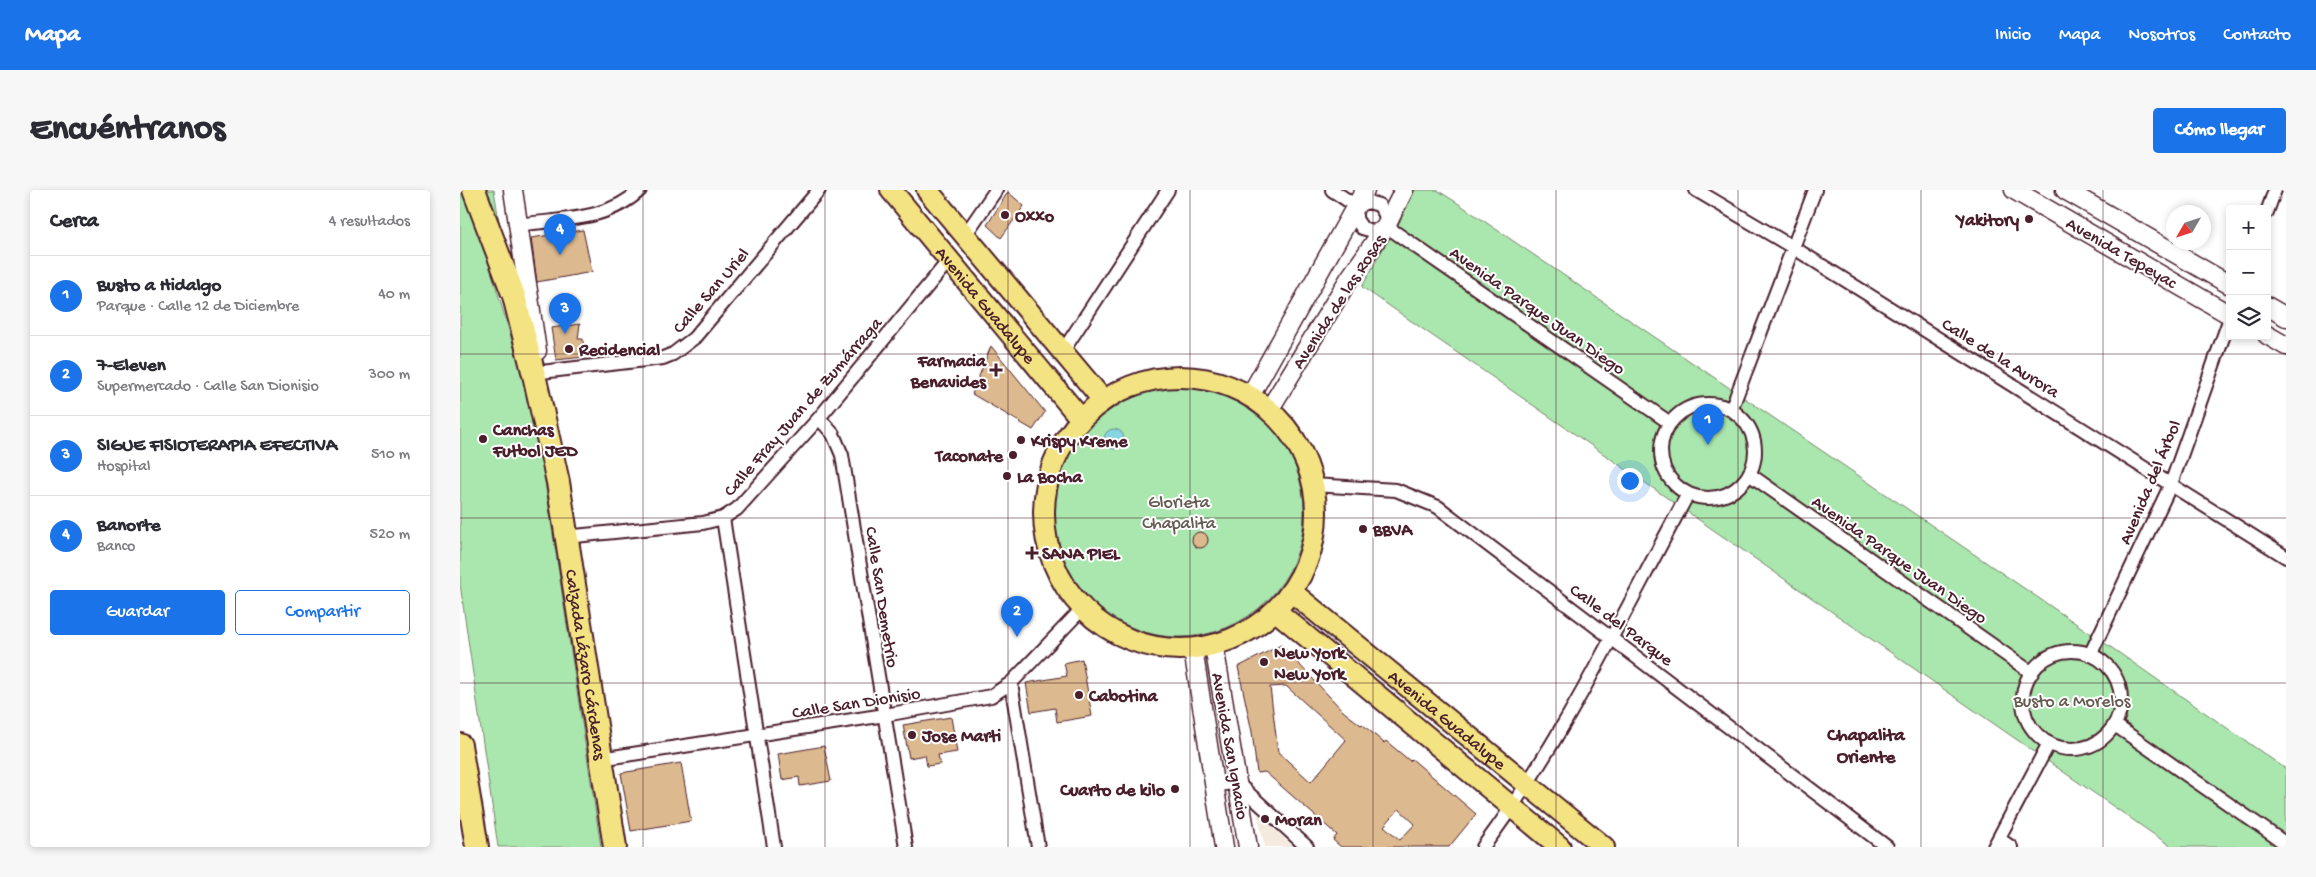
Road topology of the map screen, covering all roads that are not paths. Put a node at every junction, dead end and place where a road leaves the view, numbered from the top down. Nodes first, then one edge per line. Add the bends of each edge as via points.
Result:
1 (474, 190) edge
2 (513, 190) edge
3 (640, 190) edge
4 (819, 190) edge
5 (891, 190) edge
6 (927, 190) edge
7 (996, 190) edge
8 (1168, 190) edge
9 (1332, 190) edge
10 (1365, 190) edge
11 (1404, 190) edge
12 (1696, 190) edge
13 (1815, 190) edge
14 (2065, 190) edge
15 (2275, 190) edge
16 (2023, 192) edge
17 (2270, 205) edge
18 (1356, 206) junction
19 (518, 225) junction
20 (1386, 226) junction
21 (965, 235) junction
22 (1794, 248) junction
23 (950, 259) junction
24 (2226, 283) edge
25 (2271, 308) edge
26 (2226, 314) edge
27 (2286, 317) edge
28 (2226, 327) edge
29 (2271, 337) edge
30 (2286, 346) edge
31 (1063, 351) junction
32 (541, 372) junction
33 (1250, 396) junction
34 (1103, 400) junction
35 (1270, 410) junction
36 (1731, 410) junction
37 (819, 418) junction
38 (1081, 419) junction
39 (1670, 423) junction
40 (1749, 474) junction
41 (558, 482) junction
42 (2171, 484) junction
43 (1314, 485) junction
44 (1688, 494) junction
45 (723, 518) junction
46 (565, 538) junction
47 (2286, 556) edge
48 (1292, 592) junction
49 (1083, 608) junction
50 (1276, 610) junction
51 (1610, 638) junction
52 (1214, 646) junction
53 (1193, 649) junction
54 (2090, 655) junction
55 (2032, 673) junction
56 (1011, 683) junction
57 (885, 715) junction
58 (2115, 725) junction
59 (757, 735) junction
60 (2049, 743) junction
61 (460, 745) edge
62 (600, 759) junction
63 (463, 780) edge
64 (1236, 782) junction
65 (1528, 784) junction
66 (1215, 786) junction
67 (1512, 808) junction
68 (1996, 843) edge
69 (2286, 844) edge
70 (477, 847) edge
71 (615, 847) edge
72 (774, 847) edge
73 (906, 847) edge
74 (1038, 847) edge
75 (1224, 847) edge
76 (1248, 847) edge
77 (1307, 847) edge
78 (1483, 847) edge
79 (1560, 847) edge
80 (1604, 847) edge
81 (1887, 847) edge
82 (2011, 847) edge

1 - 41 highway, Calzada Lázaro Cárdenas via 514,296
2 - 19 street, Calzada Lázaro Cárdenas
3 - 19 street via 627,202 605,212
4 - 32 street, Calle San Uriel via 694,338 673,354 663,358
5 - 23 main road, Avenida Guadalupe
6 - 21 main road, Avenida Guadalupe
7 - 21 street
8 - 31 street
9 - 18 street
10 - 18 street, Avenida de las Rosas
11 - 20 street, Avenida de las Rosas
12 - 22 street, Calle de la Aurora
13 - 22 street
14 - 24 street, Avenida Tepeyac
15 - 17 street
16 - 26 street, Avenida Tepeyac
18 - 20 street via 1368,202 1379,205 1385,214
18 - 20 street via 1356,219 1362,228 1373,231
18 - 33 street, Avenida de las Rosas
19 - 32 street, Calzada Lázaro Cárdenas
20 - 35 street, Avenida de las Rosas via 1349,279
20 - 39 street, Avenida Parque Juan Diego
21 - 31 main road, Avenida Guadalupe
22 - 36 street
22 - 42 street, Calle de la Aurora
23 - 37 street, Calle Fray Juan de Zumárraga
23 - 38 main road, Avenida Guadalupe
25 - 27 street
28 - 42 street, Avenida del Árbol
29 - 30 street
31 - 34 main road, Avenida Guadalupe
32 - 41 street, Calzada Lázaro Cárdenas
33 - 34 main road via 1201,378 1176,377 1150,380
33 - 35 main road
34 - 38 main road
35 - 43 main road via 1298,444
36 - 39 street via 1713,404 1693,406
36 - 40 street via 1752,433 1755,454
37 - 45 street, Calle Fray Juan de Zumárraga via 750,497
37 - 57 street, Calle San Demetrio via 833,434 842,455
38 - 49 main road via 1056,455 1049,477 1044,523 1053,560 1070,594
39 - 44 street via 1662,442 1662,462 1672,481
40 - 44 street via 1727,494 1708,498
40 - 55 street, Avenida Parque Juan Diego
41 - 46 highway, Calzada Lázaro Cárdenas
42 - 47 street, Calle de la Aurora
42 - 54 street, Avenida del Árbol
43 - 48 main road via 1314,541 1306,568
43 - 51 street, Calle del Parque via 1396,490 1438,507
44 - 51 street
45 - 46 street, Calle Fray Juan de Zumárraga
45 - 59 street
46 - 62 highway, Calzada Lázaro Cárdenas
48 - 50 main road
48 - 65 main road, Avenida Guadalupe
49 - 53 main road via 1103,625 1133,641 1159,648
49 - 56 street, Calle San Dionisio
50 - 52 main road via 1258,626
50 - 67 main road, Avenida Guadalupe
51 - 65 street
51 - 81 street, Calle del Parque
52 - 53 main road
52 - 64 street, Avenida San Ignacio
53 - 66 street, Avenida San Ignacio
54 - 55 street via 2080,652 2058,654 2048,658
54 - 58 street via 2105,665 2116,679 2121,702
55 - 60 street via 2024,691 2025,712 2034,730
56 - 57 street, Calle San Dionisio via 980,699
56 - 74 street
57 - 59 street, Calle San Dionisio
57 - 73 street, Calle San Demetrio
58 - 60 street via 2102,739 2086,747 2067,749
58 - 69 street
59 - 62 street, Calle San Dionisio
59 - 72 street
60 - 68 street
61 - 63 highway
62 - 71 highway, Calzada Lázaro Cárdenas
63 - 70 highway
64 - 66 street
64 - 76 street, Avenida San Ignacio
64 - 77 street
65 - 67 street
65 - 80 main road, Avenida Guadalupe
66 - 75 street, Avenida San Ignacio
67 - 78 street
67 - 79 main road, Avenida Guadalupe
68 - 82 street

